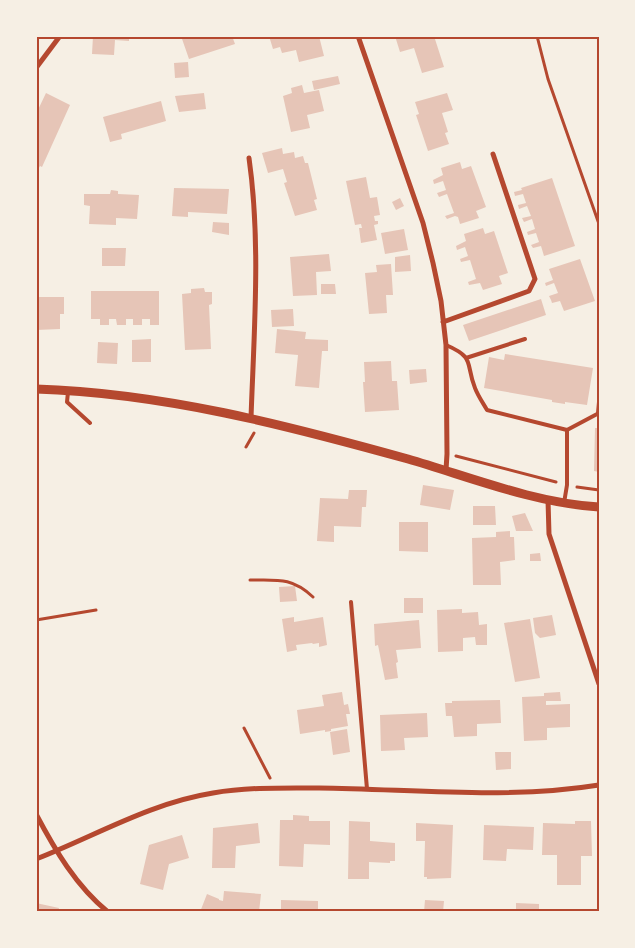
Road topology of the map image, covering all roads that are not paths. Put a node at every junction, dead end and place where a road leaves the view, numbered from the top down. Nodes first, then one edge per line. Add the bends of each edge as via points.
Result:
1 (60, 36) edge
2 (358, 36) edge
3 (36, 68) edge
4 (493, 154) dead end
5 (249, 158) dead end
6 (443, 322) junction
7 (525, 339) dead end
8 (446, 345) junction
9 (466, 358) junction
10 (36, 389) edge
11 (69, 390) junction
12 (599, 402) edge
13 (598, 413) edge
14 (251, 418) junction
15 (90, 423) dead end
16 (567, 430) junction
17 (446, 470) junction
18 (548, 500) junction
19 (564, 503) junction
20 (599, 507) edge
21 (350, 602) dead end
22 (599, 684) edge
23 (599, 785) edge
24 (367, 789) junction
25 (36, 814) edge
26 (56, 852) junction
27 (36, 859) edge
28 (108, 912) edge

1 - 3 street
2 - 6 street via 423,223
4 - 6 street via 534,279 529,291
5 - 14 street via 255,197
6 - 8 street
7 - 9 lane
8 - 9 lane via 463,352
8 - 17 street
9 - 16 lane via 475,388 487,410
10 - 11 street
11 - 14 street via 122,395
11 - 15 lane via 67,402
12 - 13 lane
13 - 16 lane
14 - 17 street
16 - 19 lane
17 - 18 street
18 - 19 street
18 - 22 street via 549,534
19 - 20 street
21 - 24 lane
23 - 24 street via 518,793
24 - 26 street via 274,788 214,793 159,806
25 - 26 street
26 - 27 street
26 - 28 street via 93,900

